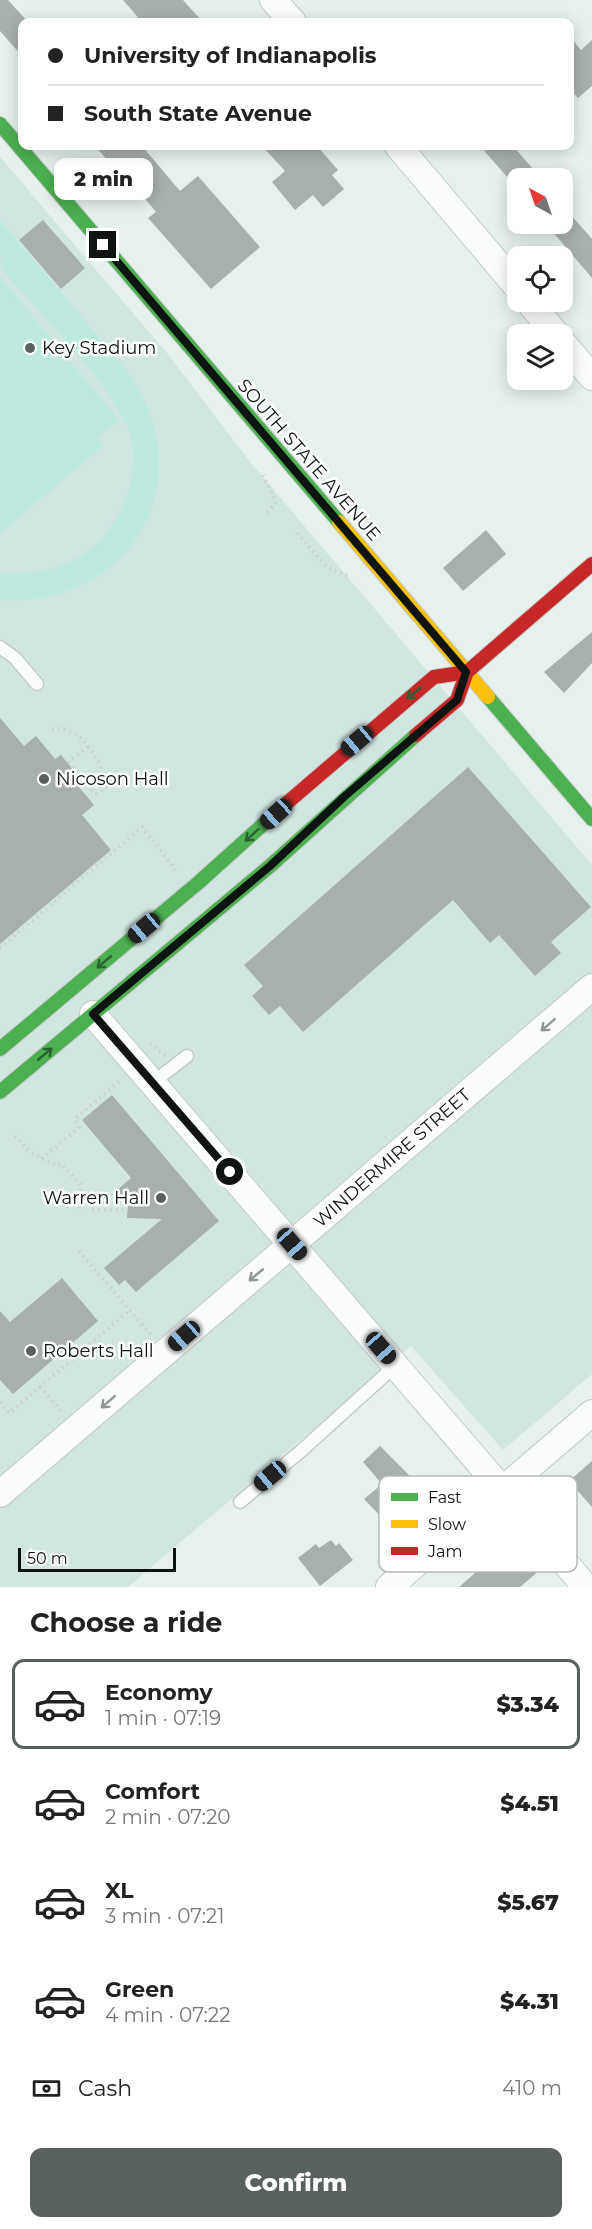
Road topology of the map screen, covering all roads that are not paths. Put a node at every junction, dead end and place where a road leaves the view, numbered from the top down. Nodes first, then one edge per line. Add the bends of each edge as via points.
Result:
1 (273, 0) edge
2 (289, 18) edge
3 (0, 124) edge
4 (18, 145) edge
5 (22, 150) edge
6 (401, 150) edge
7 (507, 275) edge
8 (537, 312) edge
9 (548, 324) edge
10 (573, 355) edge
11 (592, 377) edge
12 (592, 564) edge
13 (0, 648) edge
14 (466, 672) junction
15 (37, 684) dead end
16 (592, 819) edge
17 (592, 987) edge
18 (93, 1014) junction
19 (0, 1049) edge
20 (187, 1056) dead end
21 (145, 1075) junction
22 (0, 1092) edge
23 (292, 1244) junction
24 (396, 1365) junction
25 (592, 1413) edge
26 (491, 1476) edge
27 (519, 1476) edge
28 (0, 1494) edge
29 (240, 1502) dead end
30 (406, 1572) edge
31 (573, 1572) edge
32 (388, 1587) edge
33 (586, 1587) edge

1 - 2 street
3 - 4 main road, SOUTH STATE AVENUE
5 - 14 main road, SOUTH STATE AVENUE
6 - 7 street
8 - 9 street
10 - 11 street
12 - 14 main road
13 - 15 lane via 15,658
14 - 16 main road, SOUTH STATE AVENUE
14 - 18 main road via 457,700 270,866
14 -> 19 main road via 434,677
17 -> 23 street, WINDERMIRE STREET
18 - 21 street
22 -> 18 main road
20 - 21 lane
21 - 23 street
23 - 24 street
23 -> 28 street, WINDERMIRE STREET
24 - 26 street
24 - 29 lane
25 - 27 street
30 - 32 street
31 - 33 street

